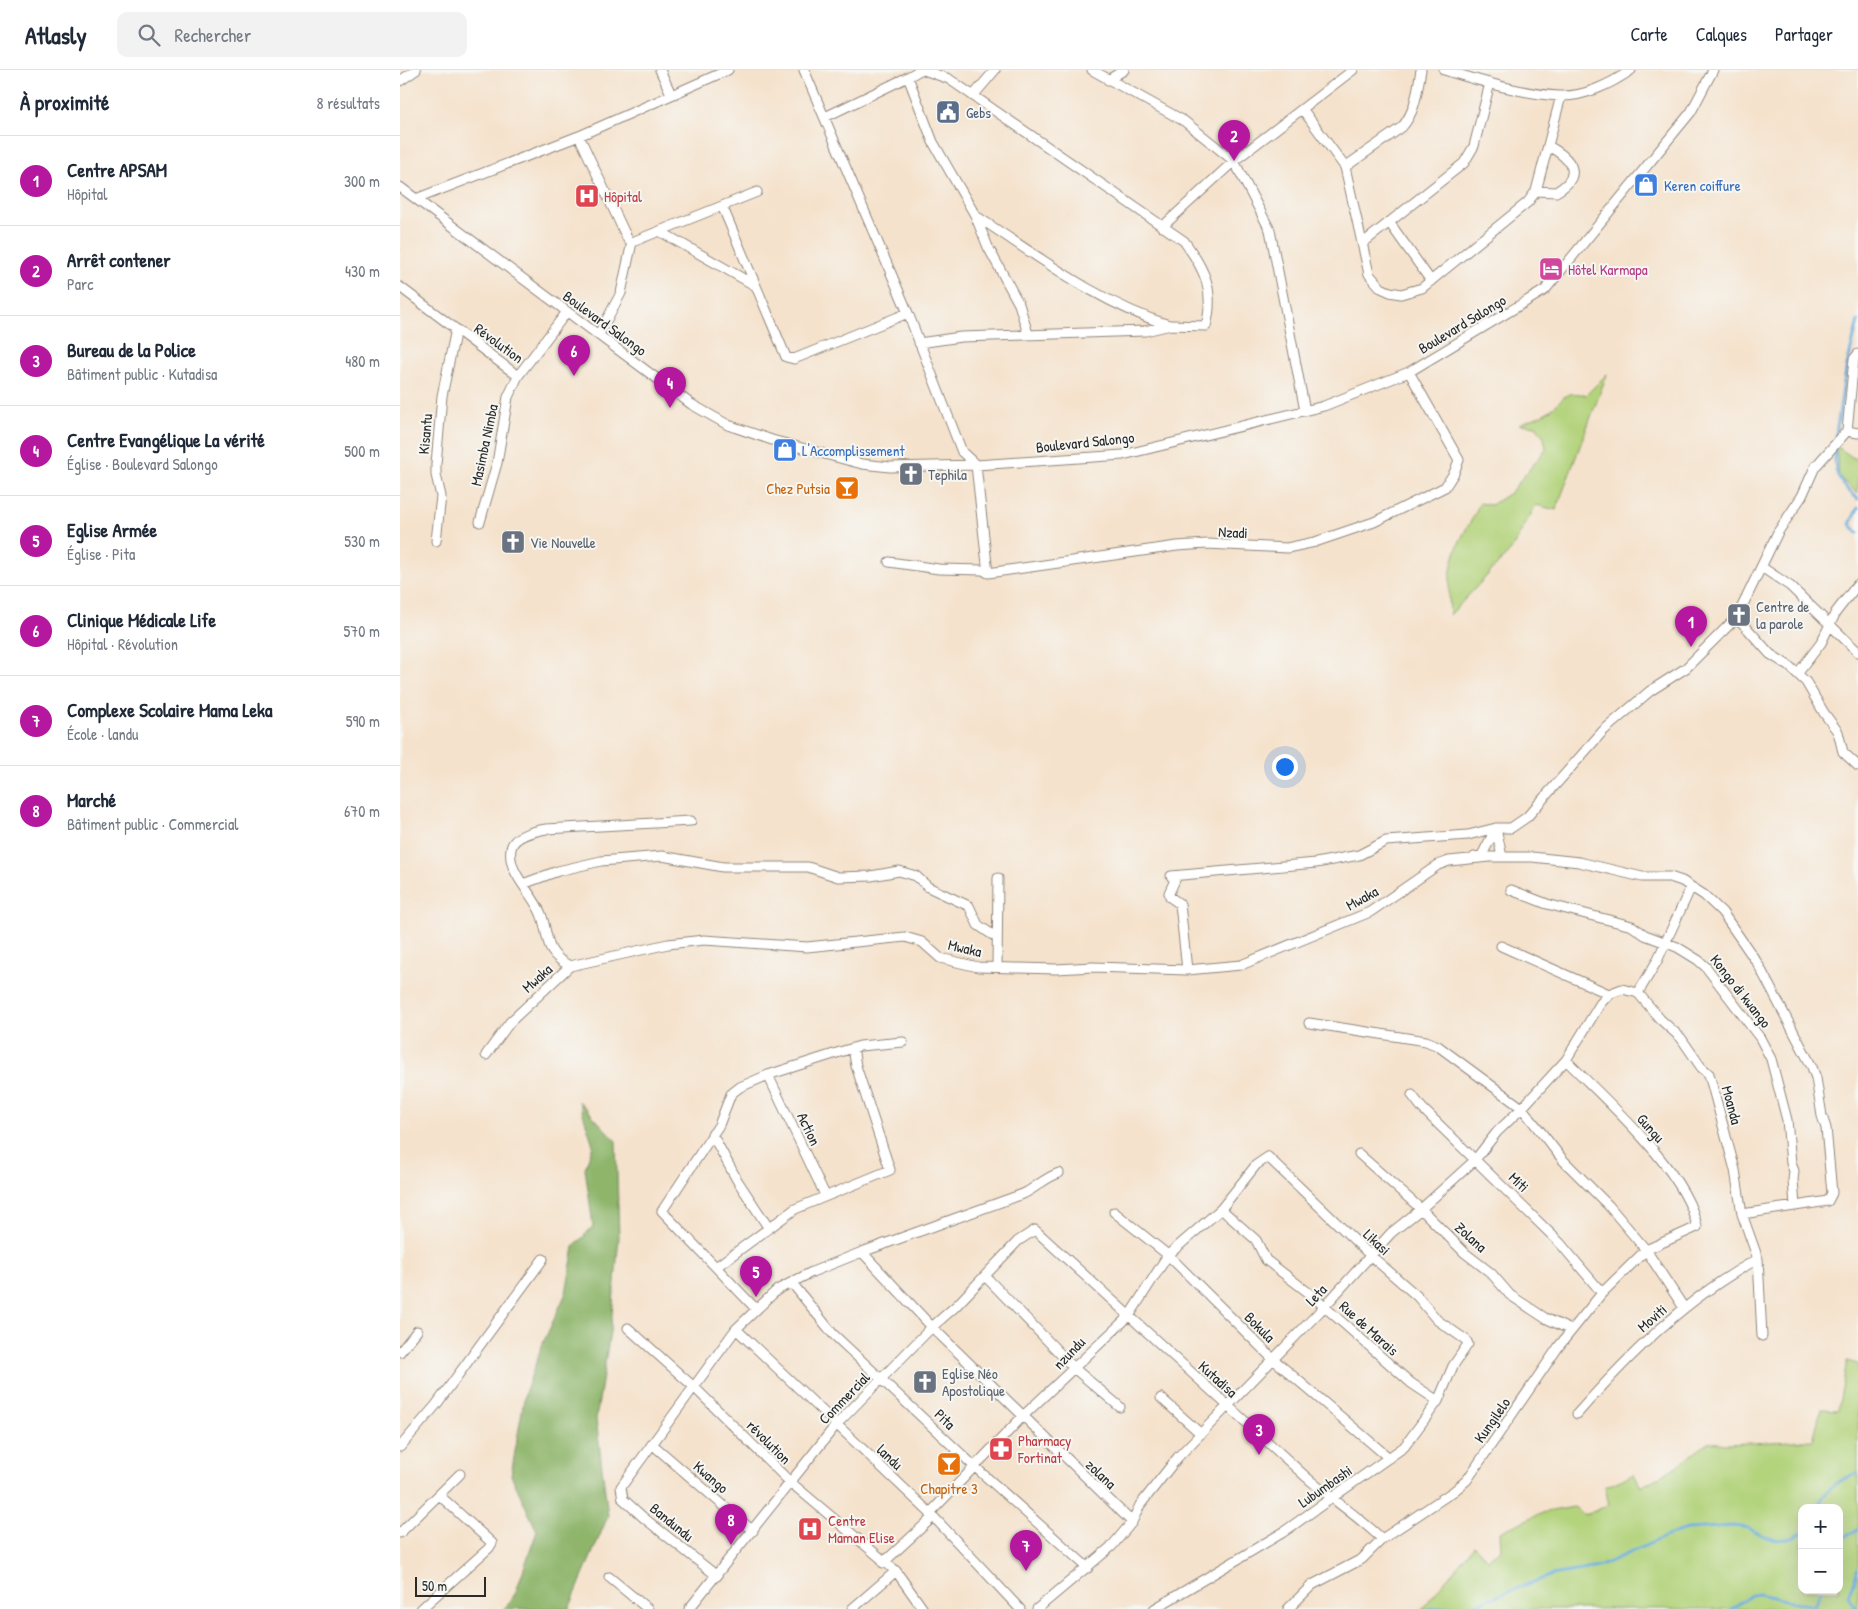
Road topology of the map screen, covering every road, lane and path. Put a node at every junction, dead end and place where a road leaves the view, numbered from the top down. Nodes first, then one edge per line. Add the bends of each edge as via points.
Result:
1 (416, 70) edge
2 (660, 70) edge
3 (728, 70) edge
4 (804, 70) edge
5 (920, 70) edge
6 (924, 70) edge
7 (995, 70) edge
8 (1092, 70) edge
9 (1124, 70) edge
10 (1353, 70) edge
11 (1421, 70) edge
12 (1444, 70) edge
13 (1631, 70) edge
14 (1713, 70) edge
15 (908, 77) junction
16 (1108, 80) junction
17 (400, 81) edge
18 (1490, 83) junction
19 (671, 94) junction
20 (973, 96) junction
21 (1561, 96) junction
22 (1303, 110) junction
23 (825, 117) junction
24 (579, 136) junction
25 (1548, 146) junction
26 (1234, 161) junction
27 (1345, 167) junction
28 (400, 187) edge
29 (1536, 191) junction
30 (757, 192) dead end
31 (416, 199) junction
32 (722, 208) junction
33 (975, 216) junction
34 (1389, 222) junction
35 (1162, 227) junction
36 (661, 232) junction
37 (632, 242) junction
38 (1362, 243) junction
39 (1432, 281) junction
40 (756, 286) junction
41 (400, 287) edge
42 (566, 313) junction
43 (908, 313) junction
44 (1171, 325) junction
45 (456, 329) junction
46 (599, 334) junction
47 (1028, 334) junction
48 (920, 343) junction
49 (1858, 354) edge
50 (1409, 372) junction
51 (518, 376) junction
52 (1305, 411) junction
53 (1847, 431) junction
54 (1858, 433) edge
55 (976, 465) junction
56 (480, 522) dead end
57 (436, 541) dead end
58 (889, 562) dead end
59 (1763, 568) junction
60 (988, 573) junction
61 (1858, 584) edge
62 (1737, 617) junction
63 (1830, 624) junction
64 (1858, 652) edge
65 (1798, 673) junction
66 (1858, 766) edge
67 (691, 821) dead end
68 (1496, 828) junction
69 (1502, 857) junction
70 (1460, 862) junction
71 (998, 878) dead end
72 (523, 884) junction
73 (1691, 887) junction
74 (1511, 890) dead end
75 (997, 938) junction
76 (1664, 943) junction
77 (1501, 946) dead end
78 (570, 966) junction
79 (996, 967) junction
80 (1187, 970) junction
81 (1638, 993) junction
82 (1610, 994) junction
83 (1309, 1023) dead end
84 (903, 1042) dead end
85 (853, 1048) junction
86 (486, 1055) dead end
87 (1566, 1060) junction
88 (768, 1075) junction
89 (1412, 1095) dead end
90 (1522, 1108) junction
91 (712, 1134) junction
92 (1359, 1154) dead end
93 (1268, 1157) joint
94 (1475, 1160) junction
95 (1059, 1173) dead end
96 (825, 1195) junction
97 (1795, 1206) junction
98 (1221, 1209) junction
99 (1421, 1209) junction
100 (1114, 1212) dead end
101 (1742, 1214) junction
102 (768, 1227) junction
103 (1697, 1227) joint
104 (1040, 1232) joint
105 (1646, 1250) junction
106 (862, 1252) junction
107 (1168, 1255) junction
108 (1370, 1255) junction
109 (543, 1259) dead end
110 (1758, 1259) junction
111 (716, 1267) junction
112 (985, 1276) junction
113 (792, 1283) junction
114 (1602, 1293) junction
115 (1324, 1306) junction
116 (1684, 1308) junction
117 (756, 1309) junction
118 (1129, 1316) junction
119 (932, 1327) junction
120 (628, 1328) dead end
121 (736, 1329) junction
122 (1571, 1330) junction
123 (417, 1331) dead end
124 (1762, 1336) dead end
125 (1468, 1343) joint
126 (400, 1352) edge
127 (1273, 1359) junction
128 (1075, 1369) junction
129 (881, 1379) junction
130 (694, 1387) junction
131 (1161, 1398) dead end
132 (1438, 1401) junction
133 (1227, 1406) junction
134 (1120, 1407) dead end
135 (1577, 1414) dead end
136 (1023, 1416) junction
137 (836, 1425) junction
138 (1200, 1434) junction
139 (652, 1444) junction
140 (400, 1447) edge
141 (1389, 1458) junction
142 (974, 1466) junction
143 (460, 1474) dead end
144 (789, 1482) junction
145 (439, 1495) junction
146 (1331, 1499) junction
147 (930, 1513) junction
148 (1132, 1522) junction
149 (753, 1531) junction
150 (400, 1533) edge
151 (1382, 1539) junction
152 (883, 1563) junction
153 (1088, 1568) junction
154 (896, 1571) junction
155 (717, 1576) junction
156 (609, 1577) dead end
157 (421, 1609) edge
158 (648, 1609) edge
159 (689, 1609) edge
160 (852, 1609) edge
161 (923, 1609) edge
162 (1020, 1609) edge
163 (1037, 1609) edge
164 (1154, 1609) edge
165 (1288, 1609) edge

1 - 17 street
2 - 19 street
3 - 19 street
4 - 23 street
5 - 15 street
6 - 20 street via 949,78
7 - 20 street
8 - 16 street
9 - 16 street
10 - 22 street
11 - 27 street via 1413,113 1408,120
12 - 18 street
13 - 21 street via 1602,87
14 - 50 street, Boulevard Salongo via 1691,112 1545,290
15 - 23 street
15 - 33 street via 933,142
16 - 26 street via 1184,121
18 - 21 street
18 - 34 street via 1471,154
19 - 24 street
20 - 35 street
21 - 25 street
22 - 26 street
22 - 27 street
23 - 43 street
24 - 31 street
24 - 37 street via 628,240
25 - 29 street
25 - 29 street via 1570,161 1570,180 1556,192
26 - 35 street
26 - 52 street via 1270,230
27 - 38 street
28 - 31 street, Boulevard Salongo
29 - 39 street via 1528,202
30 - 32 street
31 - 42 street, Boulevard Salongo
32 - 36 street
32 - 40 street
33 - 44 street via 1104,299 1137,315
33 - 47 street via 1018,304
34 - 38 street
34 - 39 street
35 - 44 street via 1184,241 1203,270 1210,294 1206,326
36 - 37 street
36 - 40 street
37 - 46 street via 621,293
38 - 39 street via 1369,274 1381,288 1390,292 1412,292
40 - 43 street via 789,359
41 - 45 street, Révolution
42 - 46 street, Boulevard Salongo
42 - 51 street, Révolution
43 - 48 street
44 - 47 street via 1145,331
45 - 51 street, Révolution
45 - 57 street, Kisantu via 442,396 436,470 441,496
46 - 55 street, Boulevard Salongo via 691,404 728,425 874,467
47 - 48 street via 961,337
48 - 55 street via 962,452
49 - 53 street via 1854,359
50 - 52 street, Boulevard Salongo
50 - 60 street, Nzadi via 1458,460 1445,487 1374,522 1287,548 1191,545
51 - 56 street, Masimba Nimba via 508,397 497,463
52 - 55 street, Boulevard Salongo via 1122,455
53 - 54 street
53 - 59 street via 1815,467 1802,496 1778,532
55 - 60 street
58 - 60 street
59 - 62 street
59 - 63 street via 1790,586
61 - 63 street
62 - 65 street via 1770,654
62 - 68 street via 1686,668 1650,692 1603,732 1527,817 1511,828
63 - 64 street
63 - 65 street via 1821,643
65 - 66 street via 1838,732 1843,752
67 - 72 street via 546,828 532,832 518,838 511,847 511,862
68 - 69 street
68 - 70 street via 1482,855
68 - 80 street via 1468,835 1386,841 1360,855 1316,863 1172,876 1175,880 1169,893 1180,904
69 - 70 street
69 - 73 street via 1579,862 1642,876 1670,878
70 - 80 street, Mwaka via 1438,865 1370,912 1274,953 1241,966
71 - 75 street
72 - 75 street via 601,861 662,856 723,867 808,867 838,877 899,871 916,876 928,887 969,906 978,925
72 - 78 street via 541,914 552,951 560,961
73 - 76 street
73 - 97 street via 1722,912 1758,964 1816,1078 1828,1138 1832,1194 1828,1201
74 - 76 street, Kongo di kwango via 1547,904 1632,926
75 - 79 street
76 - 81 street
76 - 97 street, Kongo di kwango via 1678,947 1698,960 1760,1038 1771,1059 1784,1102 1794,1171
77 - 82 street
78 - 79 street, Mwaka via 668,944 704,940 807,947 905,937 922,942 940,958 978,967
78 - 86 street, Mwaka via 510,1022
79 - 80 street, Mwaka
81 - 82 street via 1622,989
81 - 101 street, Moanda via 1681,1038 1709,1074 1735,1170
82 - 87 street, Leta via 1600,1004
83 - 90 street via 1426,1041 1438,1046
84 - 85 street
85 - 88 street
85 - 96 street via 890,1170
87 - 90 street, Leta
87 - 103 street, Gungu via 1669,1170
88 - 91 street via 731,1094
88 - 96 street, Action
89 - 94 street, Miti
90 - 94 street, Leta
90 - 105 street via 1563,1160 1609,1206
91 - 102 street
91 - 111 street via 662,1211
92 - 99 street, Zolana
93 - 98 street, nzundu via 1256,1165
93 - 108 street, Likasi
94 - 99 street, Leta
94 - 114 street, Miti via 1560,1243
95 - 106 street via 1047,1177 1023,1194
96 - 102 street
97 - 101 street
98 - 107 street, nzundu
98 - 115 street, Rue de Marais via 1256,1240 1266,1260
99 - 108 street, Leta via 1391,1232
99 - 122 street, Zolana via 1465,1253 1491,1273 1510,1295 1545,1318
100 - 107 street, Bokula
101 - 110 street, Moanda
102 - 111 street
103 - 105 street, Kungilelo
104 - 112 street, Commercial via 1031,1231 1018,1241
104 - 118 street, Kutadisa
105 - 114 street, Kungilelo
105 - 116 street
106 - 113 street
106 - 119 street, zolana
107 - 118 street, nzundu
107 - 127 street, Bokula
108 - 115 street, Leta
108 - 125 street, Likasi via 1417,1296 1437,1320
109 - 140 street via 436,1404
110 - 116 street, Moviti
110 - 124 street, Moanda
111 - 117 street
112 - 119 street, Commercial
112 - 128 street
113 - 117 street via 777,1290
113 - 129 street, Pita via 820,1321
114 - 122 street, Kungilelo
115 - 127 street, Leta
115 - 132 street, Rue de Marais via 1411,1383
116 - 135 street, Moviti via 1642,1345
117 - 121 street
118 - 128 street, nzundu
118 - 133 street, Kutadisa
119 - 129 street, Commercial
119 - 136 street, zolana
120 - 130 street, révolution
121 - 130 street
121 - 137 street, landu
122 - 151 street, Kungilelo via 1467,1480
123 - 126 street
125 - 132 street, Lubumbashi via 1453,1366
127 - 133 street, Leta
127 - 141 street, Bokula
128 - 134 street
128 - 136 street, nzundu
129 - 137 street, Commercial
129 - 142 street, Pita
130 - 139 street
130 - 144 street, révolution
131 - 138 street
132 - 141 street, Lubumbashi via 1404,1447
133 - 138 street, Leta
133 - 146 street, Kutadisa
136 - 142 street, nzundu
136 - 148 street, zolana
137 - 144 street, Commercial
137 - 147 street, landu
138 - 148 street, Leta via 1154,1486
139 - 149 street, Kwango
139 - 155 street, Bandundu via 623,1483 623,1498
141 - 146 street, Lubumbashi
142 - 147 street, nzundu
142 - 153 street, Pita
143 - 145 street
144 - 149 street, Commercial
144 - 152 street, révolution
145 - 150 street
145 - 157 street via 492,1543
146 - 151 street, Kutadisa via 1346,1507
146 - 164 street, Lubumbashi via 1282,1533
147 - 152 street, nzundu via 932,1518
147 - 162 street, landu
148 - 153 street, Leta
149 - 155 street, Commercial
151 - 165 street, Kungilelo via 1362,1559 1312,1585
152 - 154 street, révolution
153 - 163 street, Leta
154 - 160 street
154 - 161 street
155 - 159 street, Commercial
156 - 158 street

